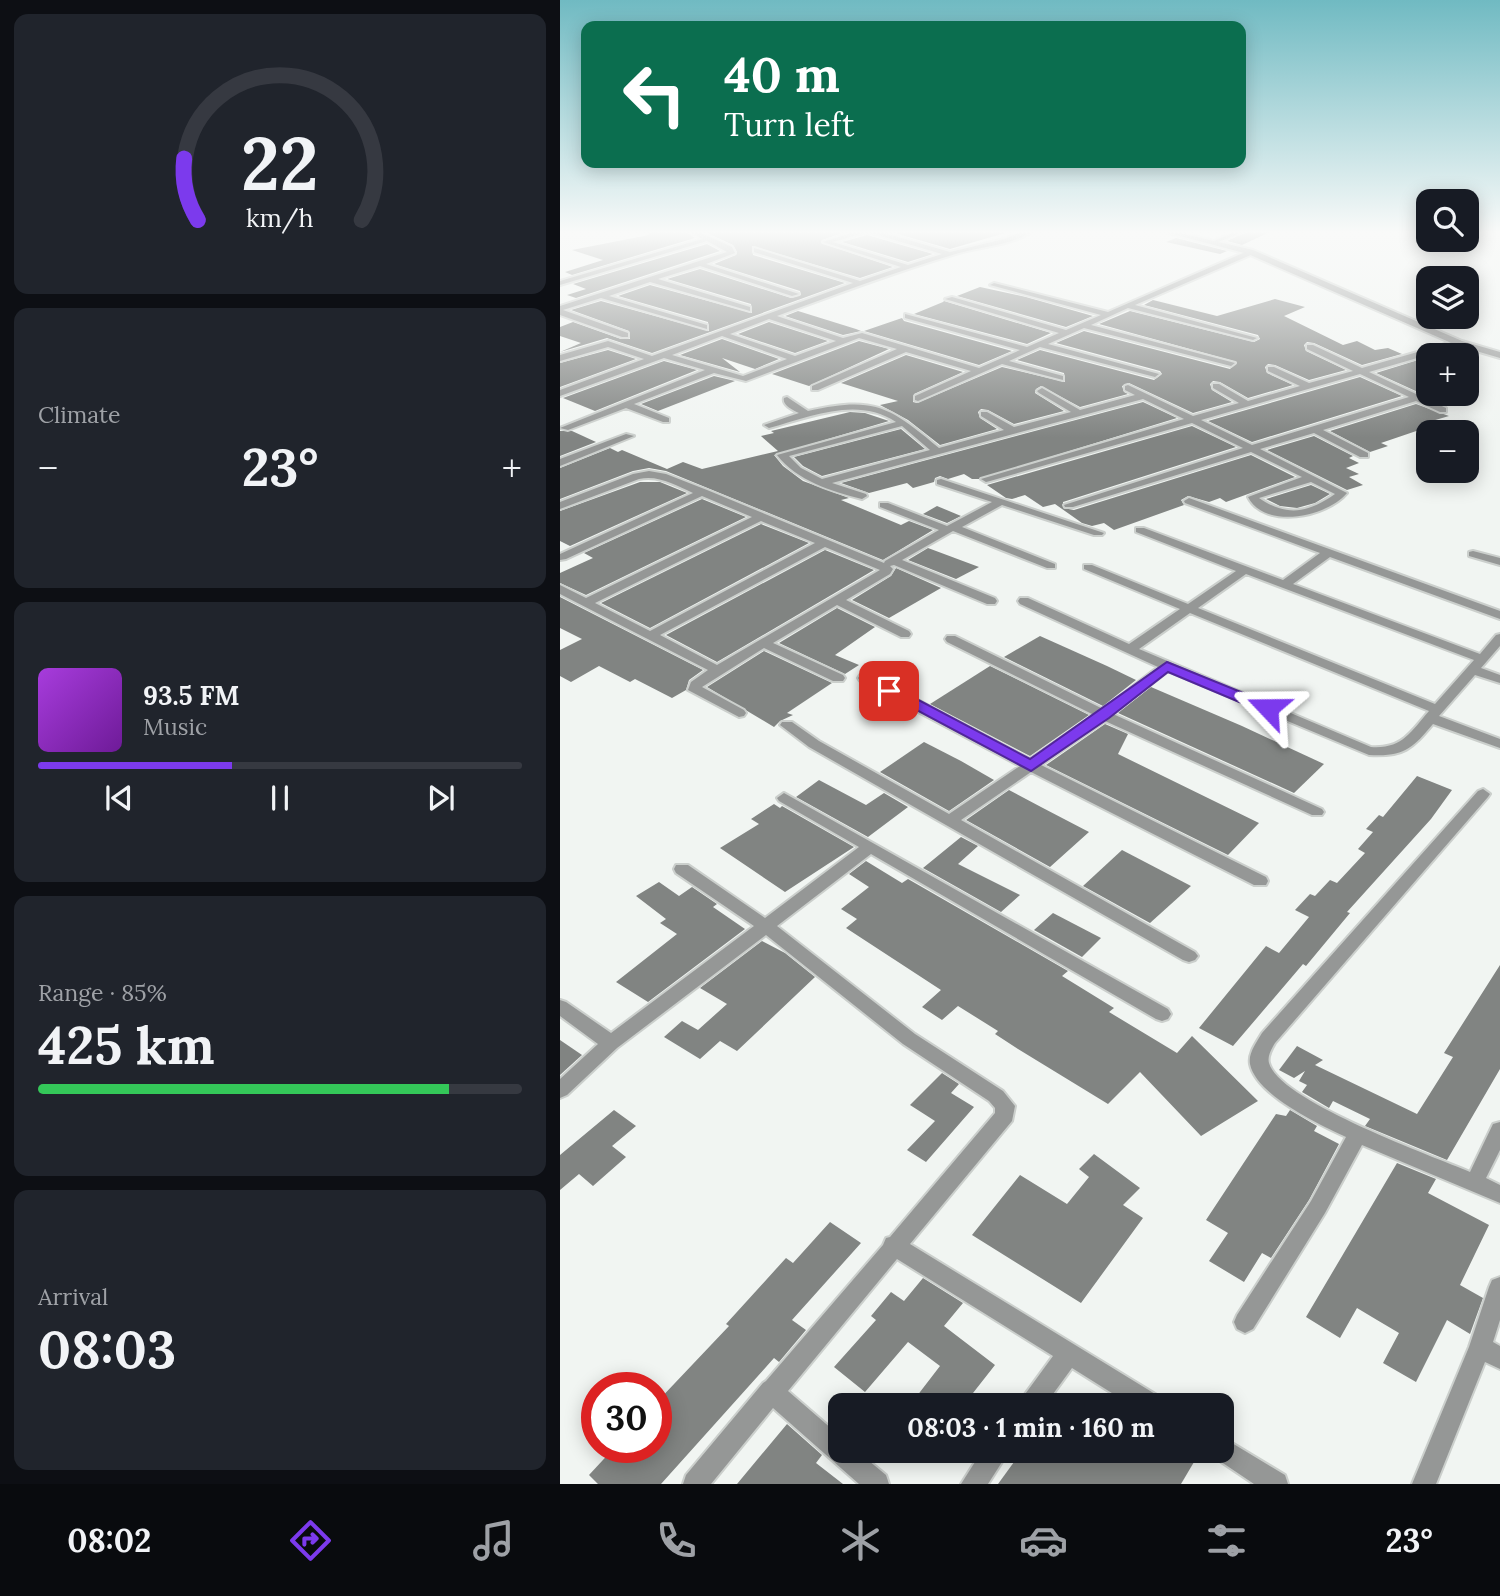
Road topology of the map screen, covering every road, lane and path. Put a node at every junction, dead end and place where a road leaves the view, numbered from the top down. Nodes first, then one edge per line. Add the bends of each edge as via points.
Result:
1 (593, 299) edge
2 (613, 299) edge
3 (715, 299) edge
4 (817, 299) edge
5 (949, 299) dead end
6 (1050, 299) edge
7 (1143, 299) edge
8 (1359, 299) edge
9 (1128, 306) junction
10 (747, 309) dead end
11 (560, 311) edge
12 (1108, 314) junction
13 (908, 316) dead end
14 (771, 317) junction
15 (1082, 325) junction
16 (704, 327) dead end
17 (1066, 332) junction
18 (723, 334) junction
19 (625, 335) dead end
20 (1253, 338) dead end
21 (841, 340) junction
22 (1320, 343) dead end
23 (1459, 343) edge
24 (1037, 344) junction
25 (905, 349) junction
26 (1026, 349) junction
27 (1479, 349) edge
28 (664, 355) junction
29 (1500, 355) edge
30 (1416, 357) edge
31 (560, 358) edge
32 (652, 359) junction
33 (794, 359) junction
34 (999, 361) junction
35 (1231, 363) dead end
36 (1271, 369) dead end
37 (711, 371) junction
38 (979, 371) junction
39 (1360, 371) junction
40 (1156, 374) dead end
41 (1060, 378) dead end
42 (1216, 386) dead end
43 (1309, 387) junction
44 (815, 388) dead end
45 (1128, 388) dead end
46 (1042, 391) dead end
47 (560, 393) edge
48 (1142, 396) junction
49 (1416, 397) joint
50 (918, 398) dead end
51 (787, 400) dead end
52 (625, 404) junction
53 (1249, 405) junction
54 (1435, 406) edge
55 (1443, 410) dead end
56 (1079, 413) junction
57 (807, 414) junction
58 (984, 414) dead end
59 (666, 419) dead end
60 (1193, 420) junction
61 (902, 423) junction
62 (769, 425) dead end
63 (565, 428) dead end
64 (1316, 430) junction
65 (1013, 431) junction
66 (629, 436) dead end
67 (1251, 449) junction
68 (938, 452) junction
69 (1364, 455) dead end
70 (560, 463) edge
71 (1311, 478) junction
72 (986, 479) dead end
73 (822, 482) junction
74 (941, 482) dead end
75 (704, 492) junction
76 (862, 496) dead end
77 (1000, 501) junction
78 (1189, 501) dead end
79 (884, 505) dead end
80 (1069, 505) dead end
81 (560, 506) edge
82 (762, 516) junction
83 (950, 528) junction
84 (1140, 530) dead end
85 (1098, 533) dead end
86 (826, 542) junction
87 (1329, 552) junction
88 (1474, 554) dead end
89 (561, 557) edge
90 (1500, 562) edge
91 (889, 563) junction
92 (1051, 566) dead end
93 (1088, 567) dead end
94 (1245, 570) junction
95 (1284, 585) junction
96 (560, 589) edge
97 (838, 601) junction
98 (991, 601) dead end
99 (1024, 601) dead end
100 (587, 602) junction
101 (1191, 607) junction
102 (1500, 615) edge
103 (905, 634) dead end
104 (650, 635) junction
105 (1500, 638) edge
106 (951, 639) dead end
107 (766, 644) junction
108 (1130, 649) junction
109 (1477, 665) junction
110 (1167, 666) junction
111 (717, 670) junction
112 (838, 678) dead end
113 (865, 678) dead end
114 (1500, 679) edge
115 (739, 713) dead end
116 (1434, 714) junction
117 (1104, 715) junction
118 (787, 725) dead end
119 (1500, 744) edge
120 (1031, 766) junction
121 (1483, 794) dead end
122 (784, 798) dead end
123 (1317, 812) dead end
124 (951, 820) junction
125 (870, 847) junction
126 (682, 869) dead end
127 (1260, 881) dead end
128 (767, 927) junction
129 (1189, 956) dead end
130 (560, 1007) edge
131 (1162, 1014) dead end
132 (611, 1043) junction
133 (560, 1090) edge
134 (1500, 1130) edge
135 (1358, 1134) junction
136 (1475, 1181) junction
137 (1500, 1194) edge
138 (893, 1245) junction
139 (1500, 1287) edge
140 (1245, 1322) dead end
141 (1069, 1353) junction
142 (1490, 1353) edge
143 (771, 1391) junction
144 (1040, 1393) edge
145 (1134, 1393) edge
146 (1234, 1458) edge
147 (988, 1463) edge
148 (1263, 1480) edge
149 (695, 1484) edge
150 (877, 1484) edge
151 (972, 1484) edge
152 (1424, 1484) edge

1 - 11 street
2 - 16 street
3 - 10 street
4 - 14 street
5 - 17 street
6 - 12 street
7 - 9 street
8 - 23 street
9 - 12 street
9 - 20 street
11 - 19 street
12 - 15 street
13 - 26 street
14 - 18 street
14 - 21 street
15 - 17 street
15 - 35 street
17 - 24 street
18 - 28 street
18 - 33 street
21 - 25 street via 859,335
21 - 33 street
22 - 39 street via 1310,347
24 - 26 street
24 - 40 street
25 - 38 street
25 - 44 street
26 - 34 street
27 - 29 street
28 - 32 street
28 - 37 street
30 - 39 street
31 - 32 street via 612,344
32 - 47 street
33 - 37 street via 743,379
34 - 38 street
34 - 41 street
36 - 43 street
37 - 52 street
38 - 50 street
39 - 43 street
39 - 49 street
42 - 53 street
43 - 53 street
45 - 48 street
46 - 56 street
48 - 56 street
48 - 60 street
49 - 64 street
51 - 57 street
52 - 59 street
52 - 63 street
53 - 60 street
54 - 55 street
56 - 65 street
57 - 61 street via 851,407 885,411
57 - 62 street
58 - 65 street
60 - 67 street
60 - 72 street
61 - 68 street
61 - 73 street via 782,455
64 - 67 street
64 - 69 street
65 - 68 street
66 - 70 street
67 - 71 street
67 - 80 street
68 - 73 street
71 - 71 street via 1257,494 1253,496 1276,512 1295,515 1341,496
73 - 76 street
74 - 77 street
75 - 81 street via 649,474
75 - 82 street
75 - 89 street
77 - 83 street
77 - 85 street
78 - 87 street
79 - 83 street
82 - 86 street
82 - 100 street
83 - 91 street
83 - 92 street
84 - 94 street
86 - 91 street
86 - 104 street
87 - 95 street
87 - 102 street
88 - 90 street
91 - 97 street via 886,572
91 - 98 street
93 - 101 street
94 - 95 street
94 - 101 street
95 - 109 street
96 - 100 street
97 - 103 street
97 - 107 street
99 - 108 street
100 - 104 street
101 - 108 street
101 - 116 street
104 - 111 street
105 - 109 street
106 - 117 street
107 - 111 street
107 - 112 street
108 - 110 street
109 - 114 street
109 - 116 street
110 - 116 street via 1369,751 1387,752 1408,744
110 - 117 street
111 - 115 street via 695,690
113 - 120 street
116 - 119 street
117 - 120 street
117 - 123 street
118 - 124 street
120 - 124 street
120 - 127 street
121 - 135 street via 1268,1038 1259,1056 1260,1067 1277,1090
122 - 125 street
124 - 129 street
125 - 128 street
125 - 131 street
126 - 128 street
128 - 132 street
128 - 138 street via 909,1039 1005,1106 1005,1115
130 - 132 street
132 - 133 street
134 - 136 street
135 - 136 street
135 - 140 street
136 - 137 street
138 - 141 street
138 - 143 street
139 - 142 street
141 - 144 street
141 - 145 street
142 - 152 street
143 - 149 street
143 - 150 street
146 - 148 street
147 - 151 street

